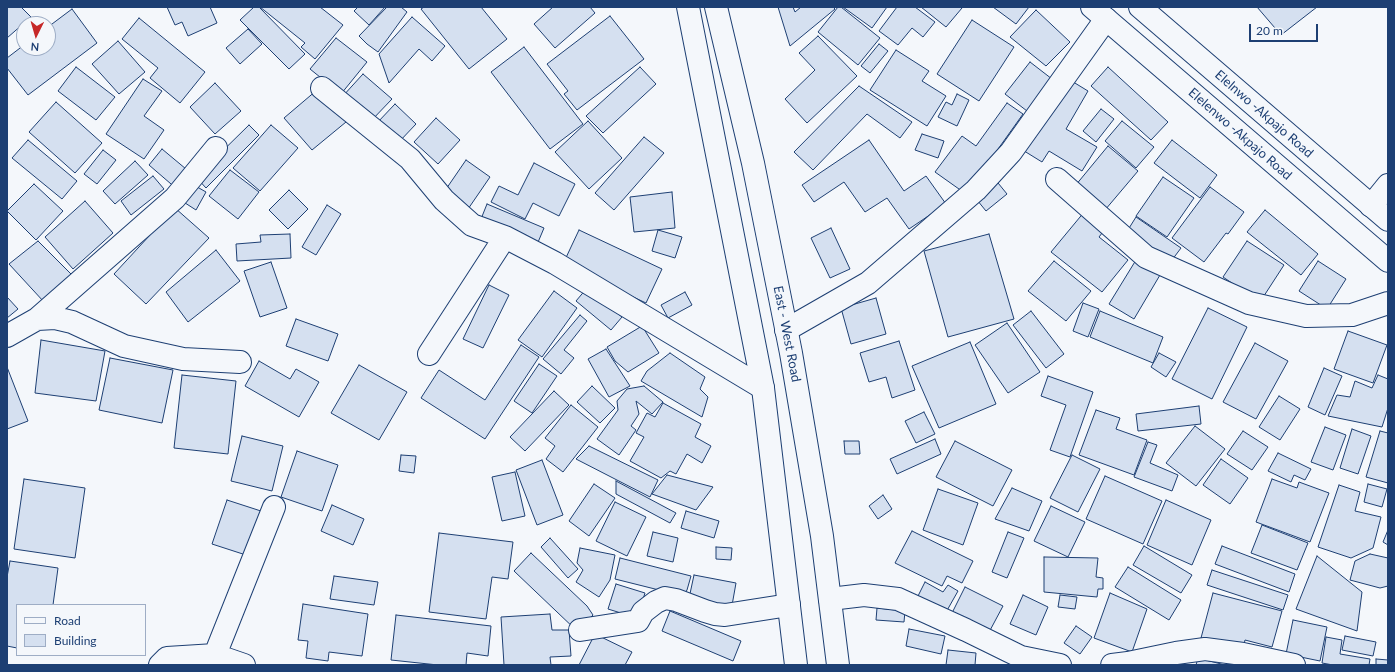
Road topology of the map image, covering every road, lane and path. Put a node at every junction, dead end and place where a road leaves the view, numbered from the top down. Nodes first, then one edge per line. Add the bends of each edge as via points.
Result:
1 (688, 7) edge
2 (716, 7) edge
3 (1140, 7) edge
4 (1099, 13) edge
5 (322, 88) dead end
6 (216, 148) dead end
7 (1057, 179) dead end
8 (1388, 185) edge
9 (1371, 206) junction
10 (1388, 220) edge
11 (505, 237) junction
12 (1388, 261) edge
13 (1388, 303) edge
14 (37, 319) junction
15 (786, 330) junction
16 (7, 336) edge
17 (429, 354) dead end
18 (240, 362) dead end
19 (763, 388) junction
20 (274, 507) dead end
21 (830, 598) junction
22 (789, 605) junction
23 (580, 630) dead end
24 (215, 655) junction
25 (160, 665) edge
26 (244, 665) edge
27 (796, 665) edge
28 (838, 665) edge
29 (1060, 665) edge
30 (1112, 665) edge
31 (1294, 665) edge

1 - 19 street
2 - 15 street, East - West Road via 752,163
3 - 9 street, Elelnwo -Akpajo Road
4 - 12 street, Elelenwo -Akpajo Road
4 - 15 street via 1011,152 976,190 868,283
5 - 11 street via 410,159 444,200 472,225
6 - 14 street via 175,198
7 - 13 street via 1146,257 1249,303 1306,316 1352,315
8 - 9 street
9 - 10 street, Elelnwo -Akpajo Road
11 - 17 street
11 - 19 street via 555,263
14 - 16 street
14 - 18 street via 55,318 72,322 124,346 183,359
15 - 21 street, East - West Road via 822,536
19 - 22 street
20 - 24 street
21 - 28 street, East - West Road
21 - 29 street via 864,595 898,600 1021,657
22 - 23 street via 720,615 665,598 643,612 638,621
22 - 27 street
24 - 25 street via 167,658
24 - 26 street
30 - 31 street via 1205,649

